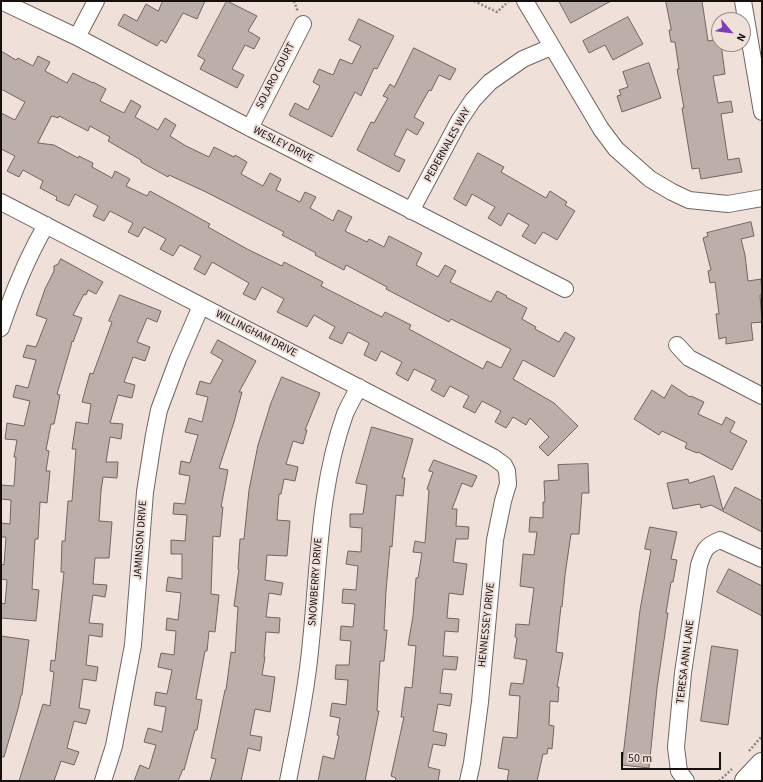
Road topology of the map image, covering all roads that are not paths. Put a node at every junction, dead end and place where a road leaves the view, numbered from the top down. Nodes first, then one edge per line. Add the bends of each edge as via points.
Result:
1 (1, 1) edge
2 (96, 1) edge
3 (525, 1) edge
4 (743, 1) edge
5 (303, 24) dead end
6 (77, 37) junction
7 (552, 47) junction
8 (762, 112) edge
9 (250, 128) junction
10 (762, 198) edge
11 (1, 202) edge
12 (411, 211) junction
13 (46, 225) junction
14 (565, 289) dead end
15 (201, 306) junction
16 (1, 328) edge
17 (677, 344) dead end
18 (359, 387) junction
19 (762, 396) edge
20 (507, 471) joint
21 (762, 559) edge
22 (762, 764) edge
23 (102, 781) edge
24 (288, 781) edge
25 (468, 781) edge
26 (686, 781) edge
27 (746, 781) edge

1 - 6 street, WESLEY DRIVE
2 - 6 street
3 - 7 street
4 - 8 street
5 - 9 street, SOLARO COURT
6 - 9 street, WESLEY DRIVE
7 - 10 street via 601,129 616,149 650,179 694,201 728,204
7 - 12 street, PEDERNALES WAY via 523,59 490,82 474,100 459,121
9 - 12 street, WESLEY DRIVE
11 - 13 street, WILLINGHAM DRIVE
12 - 14 street, WESLEY DRIVE
13 - 15 street, WILLINGHAM DRIVE
13 - 16 street via 30,252
15 - 18 street, WILLINGHAM DRIVE
15 - 23 street, JAMINSON DRIVE via 159,410 145,492 134,645 114,746
17 - 19 street via 689,358
18 - 20 street, WILLINGHAM DRIVE via 499,460
18 - 24 street, SNOWBERRY DRIVE via 335,444 324,498 302,715
20 - 25 street, HENNESSEY DRIVE via 508,484 495,540 480,702
21 - 26 street, TERESA ANN LANE via 720,540 710,544 703,552 683,673 676,740 679,771
22 - 27 main road

